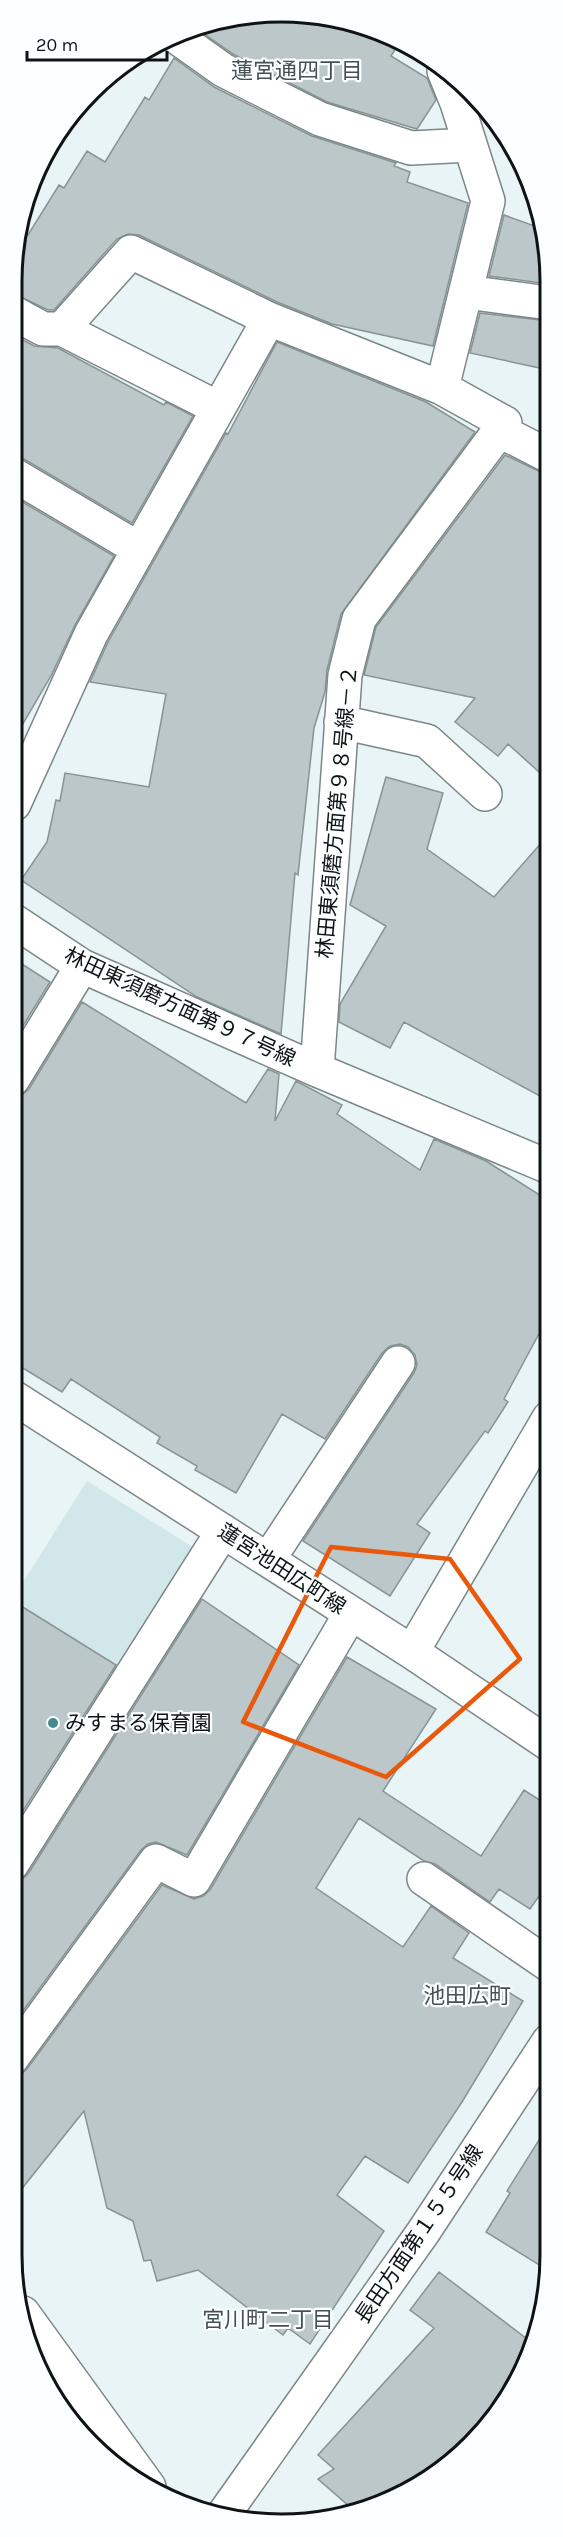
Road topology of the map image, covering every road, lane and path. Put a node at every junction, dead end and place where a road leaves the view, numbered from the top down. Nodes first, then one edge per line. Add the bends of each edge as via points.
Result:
1 (183, 42) edge
2 (467, 100) edge
3 (470, 145) junction
4 (466, 292) junction
5 (540, 302) edge
6 (22, 317) edge
7 (269, 319) junction
8 (62, 329) junction
9 (442, 388) junction
10 (218, 408) junction
11 (502, 426) junction
12 (540, 450) edge
13 (22, 481) edge
14 (139, 549) junction
15 (341, 722) junction
16 (22, 787) edge
17 (485, 794) dead end
18 (22, 926) edge
19 (82, 966) junction
20 (22, 1065) edge
21 (317, 1070) junction
22 (540, 1163) edge
23 (398, 1364) dead end
24 (22, 1403) edge
25 (540, 1433) edge
26 (223, 1531) junction
27 (268, 1560) junction
28 (351, 1613) junction
29 (412, 1652) junction
30 (540, 1738) edge
31 (22, 1848) edge
32 (424, 1879) dead end
33 (540, 1959) edge
34 (22, 2044) edge
35 (540, 2055) edge
36 (32, 2326) edge
37 (129, 2464) edge
38 (227, 2509) edge

1 - 3 street via 224,70 320,119 411,148
2 - 3 street
3 - 4 street via 488,201
4 - 5 street
4 - 9 street
6 - 8 street via 43,329
7 - 8 street via 131,252
7 - 9 street
7 - 10 street
8 - 10 street
9 - 11 street
10 - 14 street
11 - 12 street
11 - 15 street, 林田東須磨方面第９８号線－２ via 359,620 345,675
13 - 14 street
14 - 16 street via 91,634
15 - 17 street via 427,741
15 - 21 street, 林田東須磨方面第９８号線－２
18 - 19 street, 林田東須磨方面第９７号線
19 - 20 street
19 - 21 street, 林田東須磨方面第９７号線
21 - 22 street, 林田東須磨方面第９７号線
23 - 27 street
24 - 26 street, 蓮宮池田広町線
25 - 29 street
26 - 27 street, 蓮宮池田広町線
26 - 31 street
27 - 28 street, 蓮宮池田広町線
28 - 29 street, 蓮宮池田広町線
28 - 34 street via 195,1880 156,1861
29 - 30 street, 蓮宮池田広町線
32 - 33 street
35 - 38 street, 長田方面第１５５号線 via 424,2231
36 - 37 street

